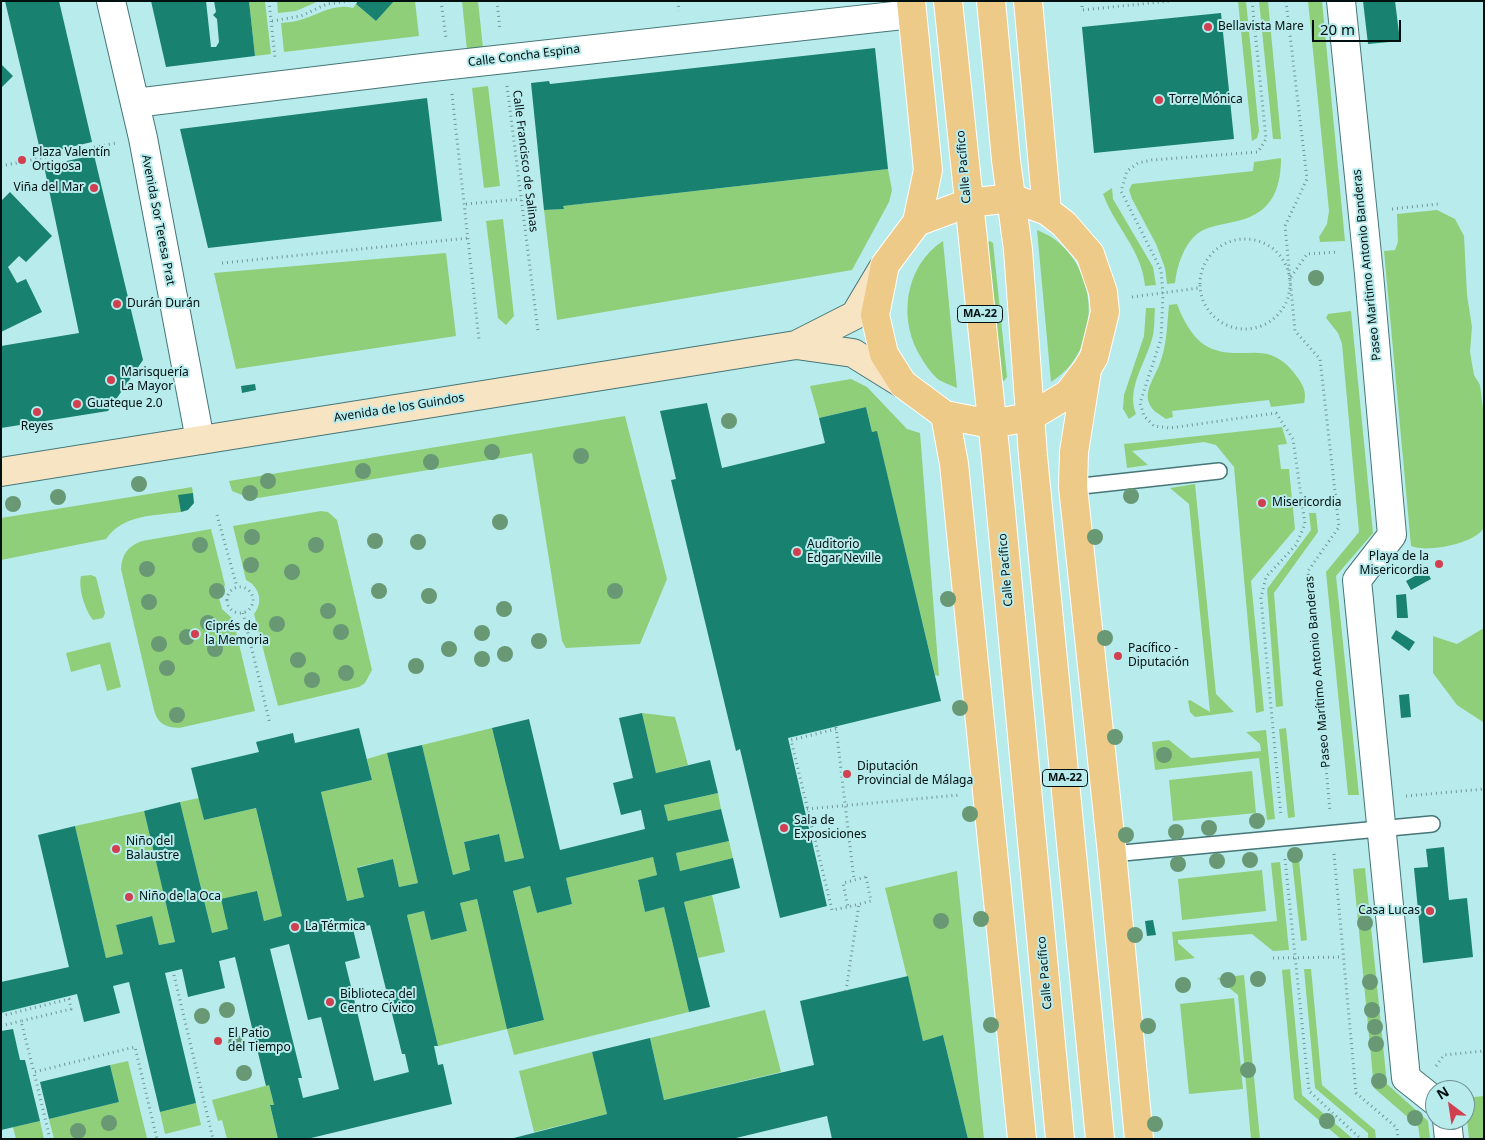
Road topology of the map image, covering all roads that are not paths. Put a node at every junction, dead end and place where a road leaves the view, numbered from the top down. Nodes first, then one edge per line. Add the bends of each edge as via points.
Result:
1 (111, 1) edge
2 (948, 1) edge
3 (991, 1) edge
4 (1028, 1) edge
5 (1341, 1) edge
6 (912, 7) edge
7 (135, 103) junction
8 (1012, 198) junction
9 (968, 204) junction
10 (1047, 211) junction
11 (917, 222) junction
12 (885, 265) junction
13 (796, 345) junction
14 (1087, 369) junction
15 (902, 384) junction
16 (945, 415) junction
17 (1030, 417) junction
18 (991, 424) junction
19 (200, 440) junction
20 (1219, 471) dead end
21 (1, 472) edge
22 (1072, 487) junction
23 (1432, 824) dead end
24 (1381, 829) junction
25 (1112, 854) junction
26 (1425, 1093) edge
27 (1022, 1139) edge
28 (1060, 1139) edge
29 (1100, 1139) edge
30 (1139, 1139) edge

1 - 7 street, Avenida Sor Teresa Prat
2 - 9 main road, Calle Pacífico / MA-22
3 - 8 main road, MA-22
4 - 10 main road
5 - 24 street, Paseo Marítimo Antonio Banderas via 1392,535 1357,580
6 - 7 street, Calle Concha Espina
6 - 11 main road via 928,170
7 - 19 street, Avenida Sor Teresa Prat
8 - 9 main road
8 - 10 main road
8 - 17 main road, MA-22
9 - 11 main road
9 - 18 main road, Calle Pacífico / MA-22
10 - 14 main road via 1064,224 1090,254 1104,300 1105,312 1094,357
11 - 12 main road
12 - 13 main road, Avenida de los Guindos via 855,315
12 - 15 main road via 875,315 884,354
13 - 15 main road, Avenida de los Guindos via 853,353
13 - 19 main road, Avenida de los Guindos
14 - 17 main road via 1068,394
14 - 22 main road
15 - 16 main road
16 - 18 main road
16 - 27 main road via 954,464
17 - 18 main road
17 - 29 main road, MA-22
18 - 28 main road, Calle Pacífico / MA-22
19 - 21 main road, Avenida de los Guindos
20 - 22 lane
22 - 25 main road
23 - 24 lane
24 - 25 lane
24 - 26 street, Paseo Marítimo Antonio Banderas via 1406,1078
25 - 30 main road

